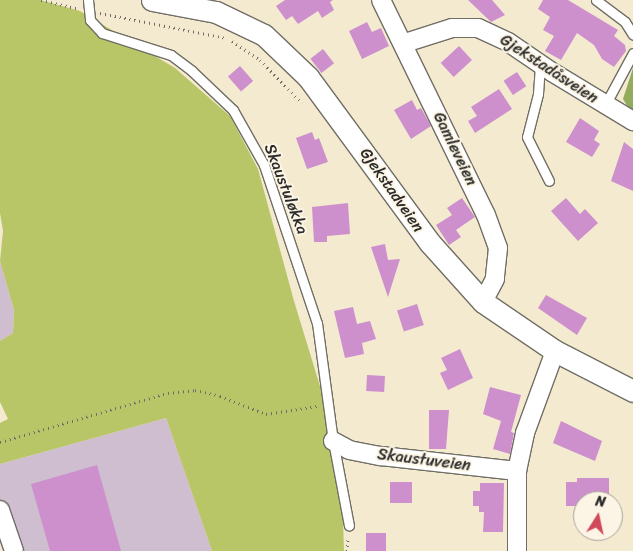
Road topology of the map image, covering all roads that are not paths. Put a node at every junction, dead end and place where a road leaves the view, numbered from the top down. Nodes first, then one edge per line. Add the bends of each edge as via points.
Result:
1 (88, 0) edge
2 (152, 0) edge
3 (381, 0) edge
4 (596, 0) edge
5 (633, 35) edge
6 (404, 43) junction
7 (633, 53) edge
8 (540, 65) junction
9 (605, 106) junction
10 (633, 121) edge
11 (549, 182) dead end
12 (483, 302) junction
13 (555, 351) junction
14 (633, 391) edge
15 (333, 442) junction
16 (517, 471) junction
17 (0, 510) edge
18 (349, 526) dead end
19 (14, 551) edge
20 (517, 551) edge

1 - 15 lane, Skaustuløkka via 90,20 97,30 171,55 233,110 249,136 264,165 317,323
2 - 12 street, Gjekstadveien via 216,12 264,34 308,77 430,244
3 - 6 street, Gamleveien
4 - 5 lane via 625,22
6 - 8 street, Gjekstadåsveien via 446,29 472,27 508,42
6 - 12 street, Gamleveien via 486,215 498,248 496,279
7 - 9 lane
8 - 9 street, Gjekstadåsveien
8 - 11 lane via 538,94 527,137
9 - 10 street, Gjekstadåsveien
12 - 13 street, Gjekstadveien
13 - 14 street, Gjekstadveien
13 - 16 street via 525,433
15 - 16 street, Skaustuveien via 349,450 381,456
15 - 18 lane, Skaustuløkka
16 - 20 street
17 - 19 street

